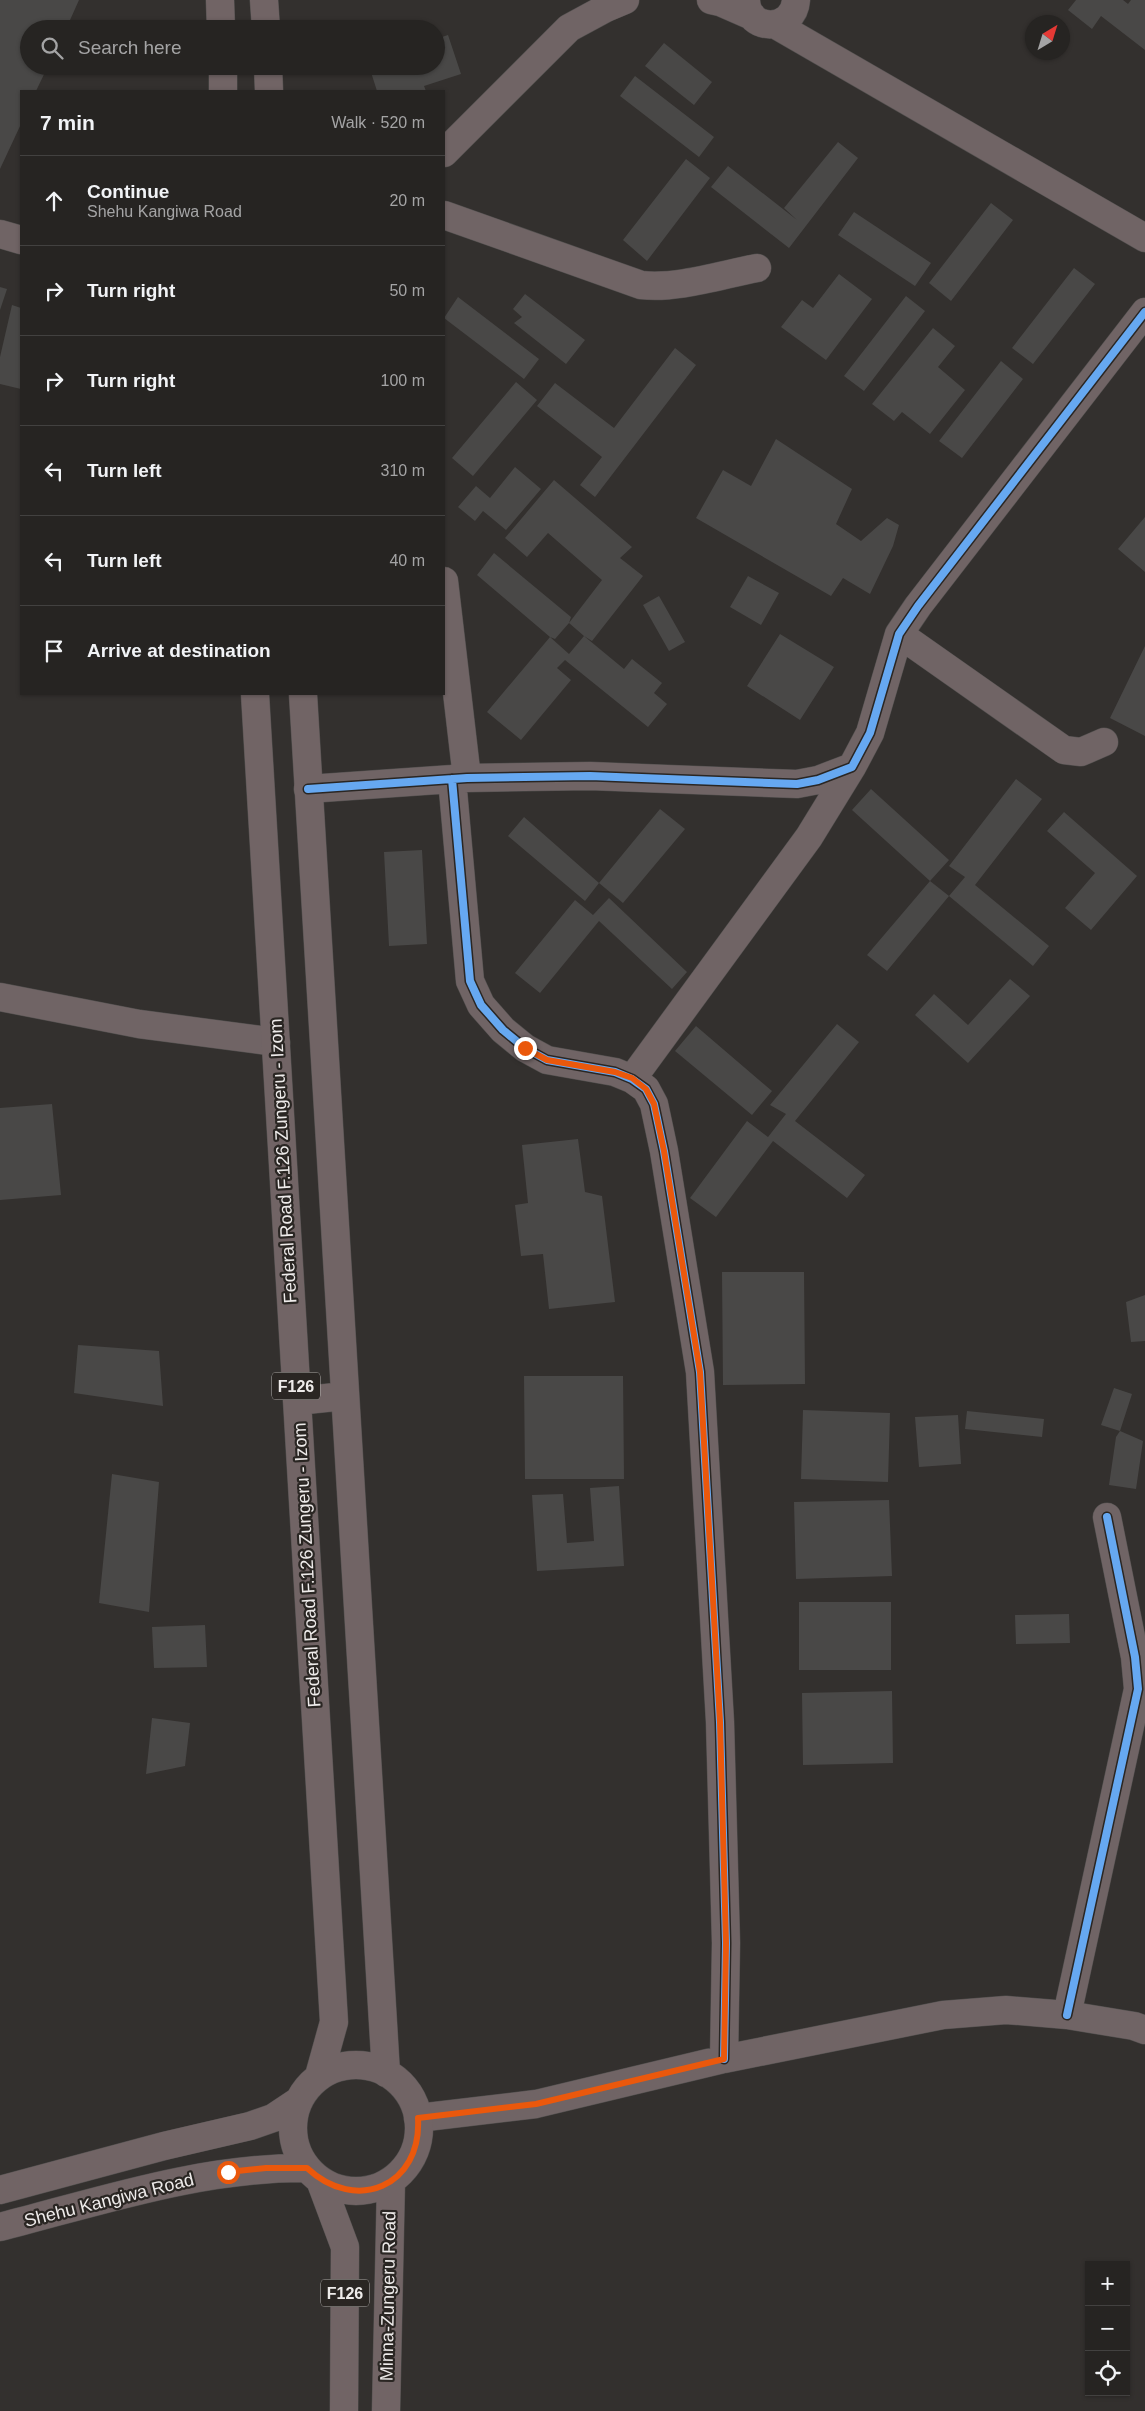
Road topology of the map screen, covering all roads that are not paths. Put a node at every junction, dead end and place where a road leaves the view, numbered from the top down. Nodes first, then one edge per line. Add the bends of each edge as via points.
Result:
1 (220, 0) edge
2 (264, 0) edge
3 (625, 0) edge
4 (711, 0) edge
5 (795, 3) edge
6 (758, 14) edge
7 (221, 20) edge
8 (265, 20) edge
9 (837, 62) junction
10 (223, 75) edge
11 (268, 75) edge
12 (224, 90) edge
13 (269, 90) edge
14 (445, 152) edge
15 (445, 215) edge
16 (0, 234) edge
17 (1145, 238) edge
18 (20, 240) edge
19 (757, 268) dead end
20 (1145, 312) edge
21 (445, 594) edge
22 (900, 634) junction
23 (255, 695) edge
24 (303, 695) edge
25 (1104, 742) dead end
26 (852, 767) junction
27 (459, 778) junction
28 (308, 789) junction
29 (0, 998) edge
30 (276, 1042) junction
31 (632, 1078) junction
32 (345, 1396) junction
33 (297, 1401) junction
34 (1107, 1517) dead end
35 (1067, 2015) junction
36 (1145, 2030) edge
37 (724, 2059) junction
38 (386, 2073) junction
39 (319, 2076) junction
40 (297, 2102) junction
41 (418, 2118) junction
42 (313, 2174) junction
43 (390, 2181) junction
44 (0, 2190) edge
45 (0, 2227) edge
46 (344, 2411) edge
47 (386, 2411) edge

1 - 7 main road
2 - 8 main road
3 - 14 street via 570,28
4 - 6 street
5 - 6 street via 791,15 784,21
5 - 9 street via 803,25
6 - 9 street
9 - 17 street
10 - 12 main road
11 - 13 main road
15 - 19 street via 641,285 656,287
16 - 18 street
20 - 22 street via 918,606
21 - 27 street
22 - 25 street via 1064,750 1081,752
22 - 26 street via 870,733
23 - 30 main road, Federal Road F.126 Zungeru - Izom / F126
24 - 28 main road, F126
26 - 27 street via 797,784 590,776
26 - 31 street via 809,837
27 - 28 street
27 - 31 street via 470,981 481,1004 503,1030 547,1060
28 - 32 main road, F126
29 - 30 street via 139,1024
30 - 33 main road, Federal Road F.126 Zungeru - Izom / F126
31 - 37 street via 646,1089 654,1104 700,1372 720,1722 726,1943
32 - 33 main road
32 - 38 main road, F126
33 - 39 main road, Federal Road F.126 Zungeru - Izom / F126 via 334,2022
34 - 35 street via 1135,1657 1138,1689
35 - 36 street
35 - 37 street via 1006,2010 943,2015
37 - 41 street via 536,2104
38 - 39 main road, F126 via 364,2065 341,2066
38 - 41 main road, F126 via 402,2084
39 - 40 main road, F126
40 - 42 main road, F126 via 293,2137 298,2153
40 - 44 main road, Shehu Kangiwa Road via 273,2118 250,2126
41 - 43 main road, F126 via 416,2147 402,2172
42 - 43 main road, F126 via 337,2188 355,2192 374,2189
42 - 45 main road, Shehu Kangiwa Road via 266,2168 180,2182
42 - 46 main road, F126 via 345,2247
43 - 47 main road, Minna-Zungeru Road / F126

